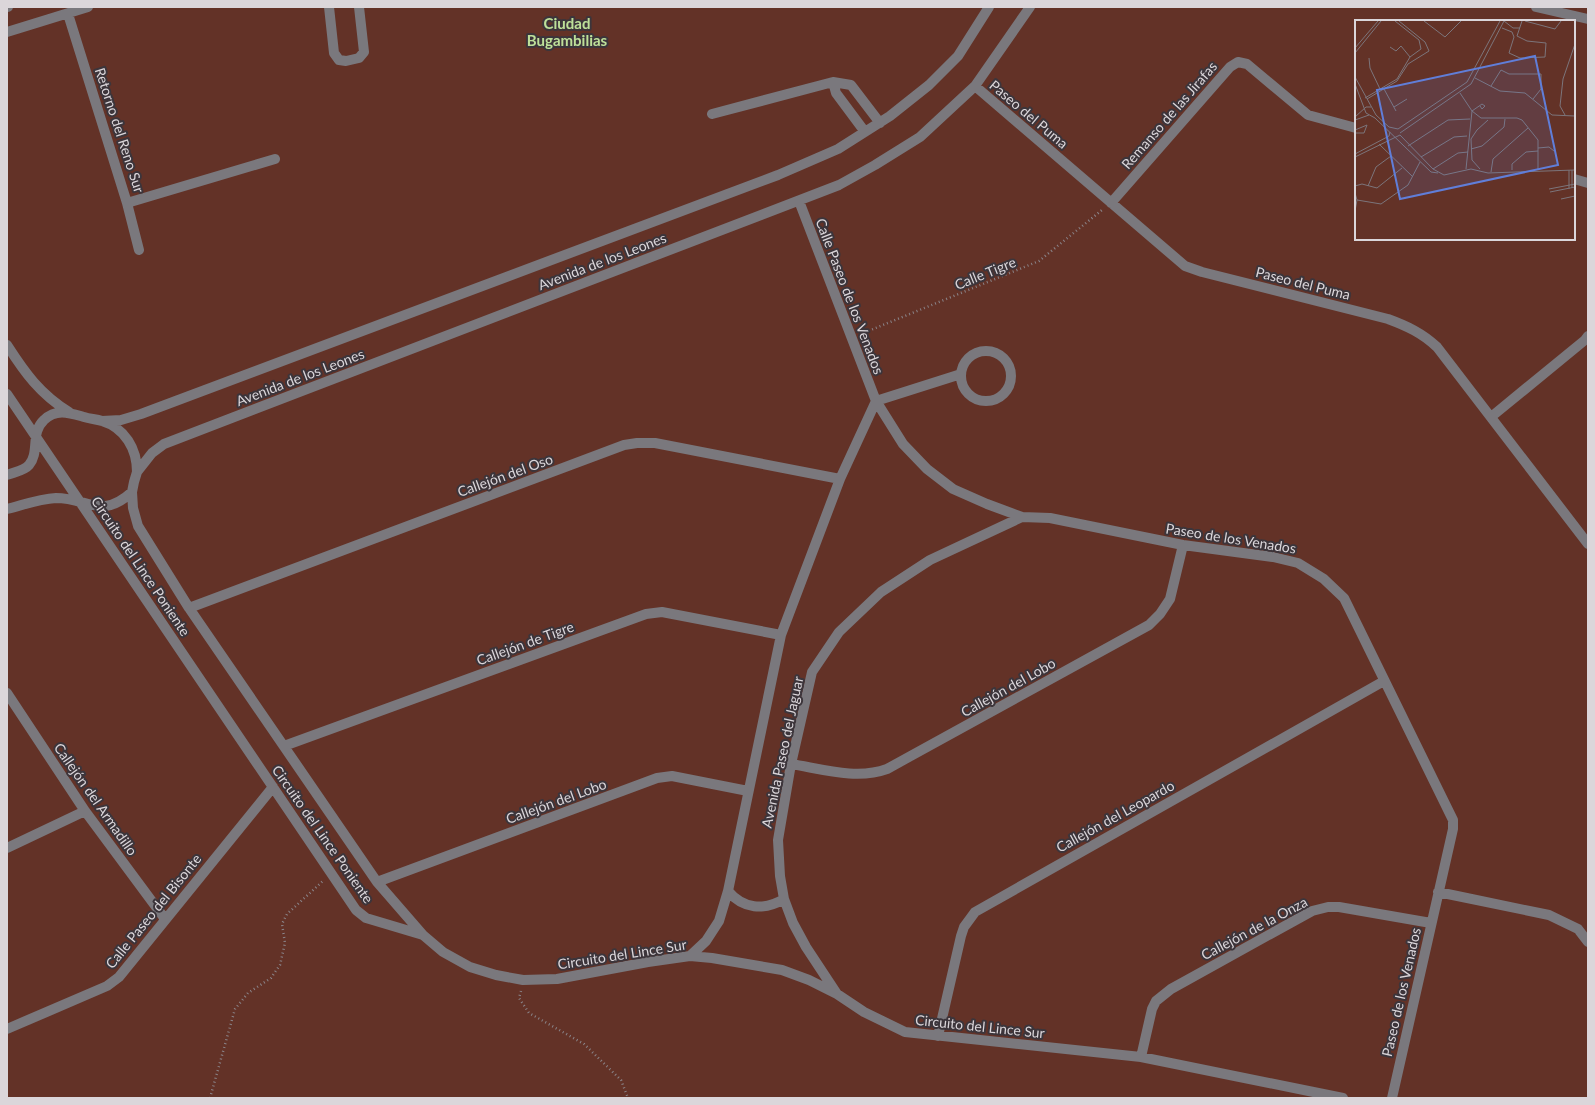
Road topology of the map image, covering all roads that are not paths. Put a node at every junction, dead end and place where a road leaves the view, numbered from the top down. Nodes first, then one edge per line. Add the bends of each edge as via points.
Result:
1 (88, 7) edge
2 (329, 7) edge
3 (359, 7) edge
4 (989, 7) edge
5 (1030, 7) edge
6 (1536, 7) edge
7 (68, 14) junction
8 (1588, 19) edge
9 (7, 32) edge
10 (833, 82) junction
11 (975, 86) junction
12 (712, 114) dead end
13 (880, 123) junction
14 (1355, 128) edge
15 (865, 132) junction
16 (275, 159) dead end
17 (1575, 179) edge
18 (1588, 182) edge
19 (799, 201) junction
20 (1111, 202) junction
21 (127, 203) junction
22 (139, 250) dead end
23 (1588, 336) edge
24 (7, 345) edge
25 (961, 374) junction
26 (7, 394) edge
27 (876, 401) junction
28 (71, 413) junction
29 (1491, 417) junction
30 (102, 421) junction
31 (35, 435) junction
32 (137, 472) junction
33 (7, 475) edge
34 (840, 479) junction
35 (132, 492) junction
36 (81, 502) junction
37 (7, 509) edge
38 (1022, 517) junction
39 (1588, 544) edge
40 (1183, 545) junction
41 (189, 608) junction
42 (781, 635) junction
43 (1384, 681) junction
44 (7, 693) edge
45 (284, 746) junction
46 (791, 764) junction
47 (273, 787) junction
48 (748, 791) junction
49 (85, 811) junction
50 (7, 848) edge
51 (377, 882) junction
52 (728, 891) junction
53 (1438, 892) junction
54 (784, 900) junction
55 (165, 919) junction
56 (1431, 922) junction
57 (423, 935) junction
58 (1588, 942) edge
59 (690, 956) junction
60 (837, 994) junction
61 (7, 1029) edge
62 (938, 1036) junction
63 (1141, 1057) junction
64 (1344, 1098) edge
65 (1392, 1098) edge

1 - 7 street
2 - 3 street via 334,54 339,60 346,61 359,58 364,52
4 - 13 street, Avenida de los Leones via 958,56 929,85
5 - 11 street, Avenida de los Leones
6 - 8 street
7 - 9 street
7 - 21 street, Retorno del Reno Sur
10 - 12 street
10 - 13 street via 852,86
10 - 15 street via 836,93
11 - 19 street, Avenida de los Leones via 920,137 839,185
11 - 20 street, Paseo del Puma
13 - 15 street, Avenida de los Leones
14 - 20 street, Remanso de las Jirafas via 1308,115 1247,64 1238,62 1230,67
15 - 30 street, Avenida de los Leones via 838,149 778,175 141,414 122,420
16 - 21 street, Retorno del Reno Sur
17 - 18 street
19 - 27 street, Calle Paseo de los Venados
19 - 32 street, Avenida de los Leones via 164,444 152,453
20 - 29 street, Paseo del Puma via 1185,266 1407,326 1437,347
21 - 22 street
23 - 29 street
24 - 28 street via 40,390 54,403
25 - 25 street via 968,393 980,400 994,400 1000,397 1011,379 1011,372 1004,360 992,352 972,356 963,366
25 - 27 street
26 - 31 street, Circuito del Lince Poniente
27 - 34 street, Avenida Paseo del Jaguar
27 - 38 street, Paseo de los Venados via 903,444 927,469 953,489
28 - 30 street
28 - 31 street via 56,413 49,416 40,424
29 - 39 street, Paseo del Puma
30 - 32 street via 117,429 129,441 135,456
31 - 33 street via 35,448 29,465
31 - 36 street, Circuito del Lince Poniente
32 - 35 street
34 - 41 street, Callejón del Oso via 655,443 624,445
34 - 42 street, Avenida Paseo del Jaguar
35 - 36 street via 110,506 95,507
35 - 41 street, Circuito del Lince Poniente via 138,526
36 - 37 street via 58,498 45,499
36 - 47 street, Circuito del Lince Poniente
38 - 40 street, Paseo de los Venados via 1050,518
38 - 46 street, Avenida Paseo del Jaguar via 930,560 881,592 839,632 812,672
40 - 43 street, Paseo de los Venados via 1273,557 1308,568 1327,581 1344,598
40 - 46 street, Callejón del Lobo via 1170,599 1149,625 878,772 856,774
41 - 45 street, Circuito del Lince Poniente
42 - 45 street, Callejón de Tigre via 662,612 646,614
42 - 48 street, Avenida Paseo del Jaguar
43 - 53 street, Paseo de los Venados via 1453,820
43 - 62 street, Callejón del Leopardo via 975,912 961,936
44 - 49 street, Callejón del Armadillo
45 - 51 street, Circuito del Lince Poniente
46 - 54 street, Avenida Paseo del Jaguar via 778,840
47 - 55 street, Calle Paseo del Bisonte
47 - 57 street, Circuito del Lince Poniente via 356,910 366,918
48 - 51 street, Callejón del Lobo via 672,776 657,778
48 - 52 street, Avenida Paseo del Jaguar
49 - 50 street
49 - 55 street, Callejón del Armadillo
51 - 57 street, Circuito del Lince Poniente
52 - 54 street via 740,902 755,907 770,906
52 - 59 street, Avenida Paseo del Jaguar via 719,921 706,941
53 - 56 street, Paseo de los Venados
53 - 58 street via 1549,915 1578,929
54 - 60 street, Avenida Paseo del Jaguar via 793,923
55 - 61 street, Calle Paseo del Bisonte via 119,977 108,986
56 - 63 street, Callejón de la Onza via 1339,907 1312,911 1171,989 1156,1001 1149,1018
56 - 65 street, Paseo de los Venados
57 - 59 street, Circuito del Lince Sur via 443,952 470,967 523,980 557,979
59 - 60 street, Circuito del Lince Sur via 782,970
60 - 62 street, Circuito del Lince Sur via 864,1012 905,1032
62 - 63 street, Circuito del Lince Sur
63 - 64 street, Circuito del Lince Sur

